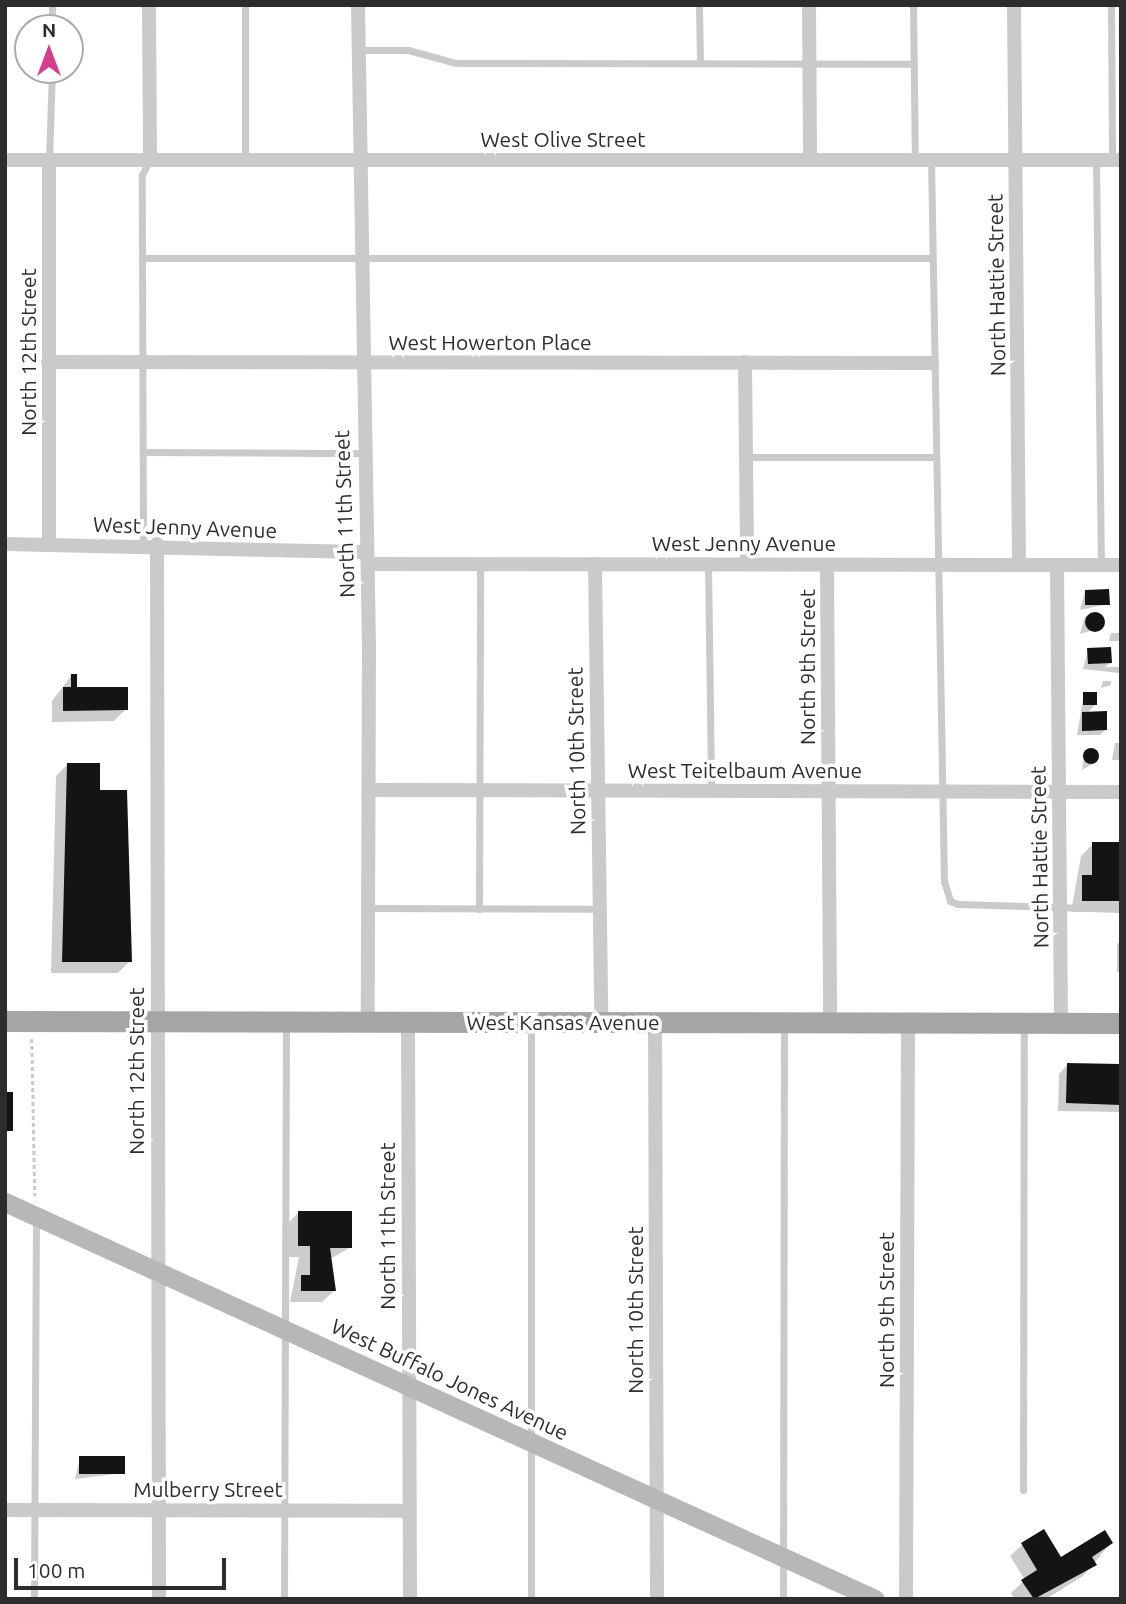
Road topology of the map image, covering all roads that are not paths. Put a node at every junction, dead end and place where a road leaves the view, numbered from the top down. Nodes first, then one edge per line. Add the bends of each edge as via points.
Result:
1 (149, 5) edge
2 (245, 5) edge
3 (358, 5) edge
4 (699, 5) edge
5 (809, 5) edge
6 (914, 5) edge
7 (1014, 5) edge
8 (1111, 5) edge
9 (358, 50) junction
10 (700, 63) junction
11 (809, 64) junction
12 (914, 64) junction
13 (52, 84) edge
14 (810, 159) junction
15 (5, 160) edge
16 (49, 160) junction
17 (149, 160) junction
18 (245, 160) junction
19 (915, 160) junction
20 (931, 160) junction
21 (1016, 160) junction
22 (1096, 160) junction
23 (1116, 160) edge
24 (359, 161) junction
25 (143, 258) junction
26 (360, 258) junction
27 (932, 258) junction
28 (48, 362) junction
29 (143, 362) junction
30 (745, 362) junction
31 (362, 363) junction
32 (932, 363) junction
33 (143, 452) junction
34 (362, 453) junction
35 (745, 457) junction
36 (933, 457) junction
37 (5, 544) edge
38 (49, 544) junction
39 (150, 544) junction
40 (365, 558) junction
41 (480, 564) junction
42 (595, 564) junction
43 (708, 564) junction
44 (747, 564) junction
45 (827, 565) junction
46 (938, 565) junction
47 (1019, 565) junction
48 (1056, 565) junction
49 (1101, 565) junction
50 (1121, 565) edge
51 (369, 790) junction
52 (480, 790) junction
53 (597, 790) junction
54 (711, 790) junction
55 (828, 791) junction
56 (944, 791) junction
57 (1059, 791) junction
58 (1121, 792) edge
59 (1060, 906) junction
60 (369, 908) junction
61 (479, 909) junction
62 (599, 909) junction
63 (1121, 909) edge
64 (5, 1021) edge
65 (157, 1021) junction
66 (368, 1021) junction
67 (408, 1021) junction
68 (784, 1021) junction
69 (830, 1021) junction
70 (286, 1022) junction
71 (531, 1022) junction
72 (601, 1022) junction
73 (655, 1022) junction
74 (908, 1022) junction
75 (1024, 1023) junction
76 (1061, 1023) junction
77 (1121, 1023) edge
78 (5, 1202) edge
79 (36, 1216) junction
80 (158, 1271) junction
81 (285, 1329) junction
82 (409, 1383) junction
83 (530, 1442) junction
84 (1023, 1490) dead end
85 (657, 1499) junction
86 (5, 1510) edge
87 (33, 1510) junction
88 (159, 1510) junction
89 (284, 1510) junction
90 (410, 1511) junction
91 (783, 1556) junction
92 (34, 1599) edge
93 (159, 1599) edge
94 (284, 1599) edge
95 (410, 1599) edge
96 (531, 1599) edge
97 (657, 1599) edge
98 (783, 1599) edge
99 (874, 1599) edge
100 (906, 1599) edge

1 - 17 street
2 - 18 lane
3 - 9 street, North 11th Street
4 - 10 lane
5 - 11 street
6 - 12 lane
7 - 21 street, North Hattie Street
8 - 23 lane
9 - 10 lane via 408,50 456,63
9 - 24 street, North 11th Street
10 - 11 lane
11 - 12 lane
11 - 14 street
12 - 19 lane
13 - 16 lane
14 - 19 street, West Olive Street
14 - 24 street, West Olive Street
15 - 16 street, West Olive Street
16 - 17 street, West Olive Street
16 - 28 street, North 12th Street
17 - 18 street, West Olive Street
17 - 25 lane via 142,175
18 - 24 street, West Olive Street
19 - 20 street, West Olive Street
20 - 21 street, West Olive Street
20 - 27 lane
21 - 22 street, West Olive Street
21 - 47 street, North Hattie Street
22 - 23 street, West Olive Street
22 - 49 lane
24 - 26 street, North 11th Street
25 - 26 lane
25 - 29 lane
26 - 27 lane
26 - 31 street, North 11th Street
27 - 32 lane
28 - 29 street, West Howerton Place
28 - 38 street, North 12th Street
29 - 31 street, West Howerton Place
29 - 33 lane
30 - 31 street, West Howerton Place
30 - 32 street, West Howerton Place
30 - 35 street
31 - 34 street, North 11th Street
32 - 36 lane
33 - 34 lane
33 - 39 lane
34 - 40 street, North 11th Street
35 - 36 lane
35 - 44 street
36 - 46 lane
37 - 38 street, West Jenny Avenue
38 - 39 street, West Jenny Avenue
39 - 40 street, West Jenny Avenue
39 - 65 street, North 12th Street
40 - 41 street, West Jenny Avenue
40 - 51 street, North 11th Street
41 - 42 street, West Jenny Avenue
41 - 52 lane
42 - 43 street, West Jenny Avenue
42 - 53 street, North 10th Street
43 - 44 street, West Jenny Avenue
43 - 54 lane
44 - 45 street, West Jenny Avenue
45 - 46 street, West Jenny Avenue
45 - 55 street, North 9th Street
46 - 47 street, West Jenny Avenue
46 - 56 lane
47 - 48 street, West Jenny Avenue
48 - 49 street, West Jenny Avenue
48 - 57 street, North Hattie Street
49 - 50 street, West Jenny Avenue
51 - 52 street, West Teitelbaum Avenue
51 - 60 street, North 11th Street
52 - 53 street, West Teitelbaum Avenue
52 - 61 lane
53 - 54 street, West Teitelbaum Avenue
53 - 62 street, North 10th Street
54 - 55 street, West Teitelbaum Avenue
55 - 56 street, West Teitelbaum Avenue
55 - 69 street, North 9th Street
56 - 57 street, West Teitelbaum Avenue
56 - 59 lane via 944,881 950,901
57 - 58 street, West Teitelbaum Avenue
57 - 59 street, North Hattie Street
59 - 63 lane
59 - 76 street, North Hattie Street
60 - 61 lane
60 - 66 street, North 11th Street
61 - 62 lane
62 - 72 street, North 10th Street
64 - 65 main road, West Kansas Avenue
65 - 70 main road, West Kansas Avenue
65 - 80 street, North 12th Street
66 - 67 main road, West Kansas Avenue
66 - 70 main road, West Kansas Avenue
67 - 71 main road, West Kansas Avenue
67 - 82 street, North 11th Street
68 - 69 main road, West Kansas Avenue
68 - 73 main road, West Kansas Avenue
68 - 91 lane
69 - 74 main road, West Kansas Avenue
70 - 81 lane
71 - 72 main road, West Kansas Avenue
71 - 83 lane
72 - 73 main road, West Kansas Avenue
73 - 85 street, North 10th Street
74 - 75 main road, West Kansas Avenue
74 - 100 street, North 9th Street
75 - 76 main road, West Kansas Avenue
75 - 84 lane
76 - 77 main road, West Kansas Avenue
78 - 79 main road, West Buffalo Jones Avenue
79 - 80 main road, West Buffalo Jones Avenue
79 - 87 lane
80 - 81 main road, West Buffalo Jones Avenue
80 - 88 street, North 12th Street
81 - 82 main road, West Buffalo Jones Avenue
81 - 89 lane
82 - 83 main road, West Buffalo Jones Avenue
82 - 90 street, North 11th Street
83 - 85 main road, West Buffalo Jones Avenue
83 - 96 lane
85 - 91 main road, West Buffalo Jones Avenue
85 - 97 street, North 10th Street
86 - 87 street, Mulberry Street
87 - 88 street, Mulberry Street
87 - 92 lane
88 - 89 street, Mulberry Street
88 - 93 street, North 12th Street
89 - 90 street, Mulberry Street
89 - 94 lane
90 - 95 street, North 11th Street
91 - 98 lane
91 - 99 main road, West Buffalo Jones Avenue

